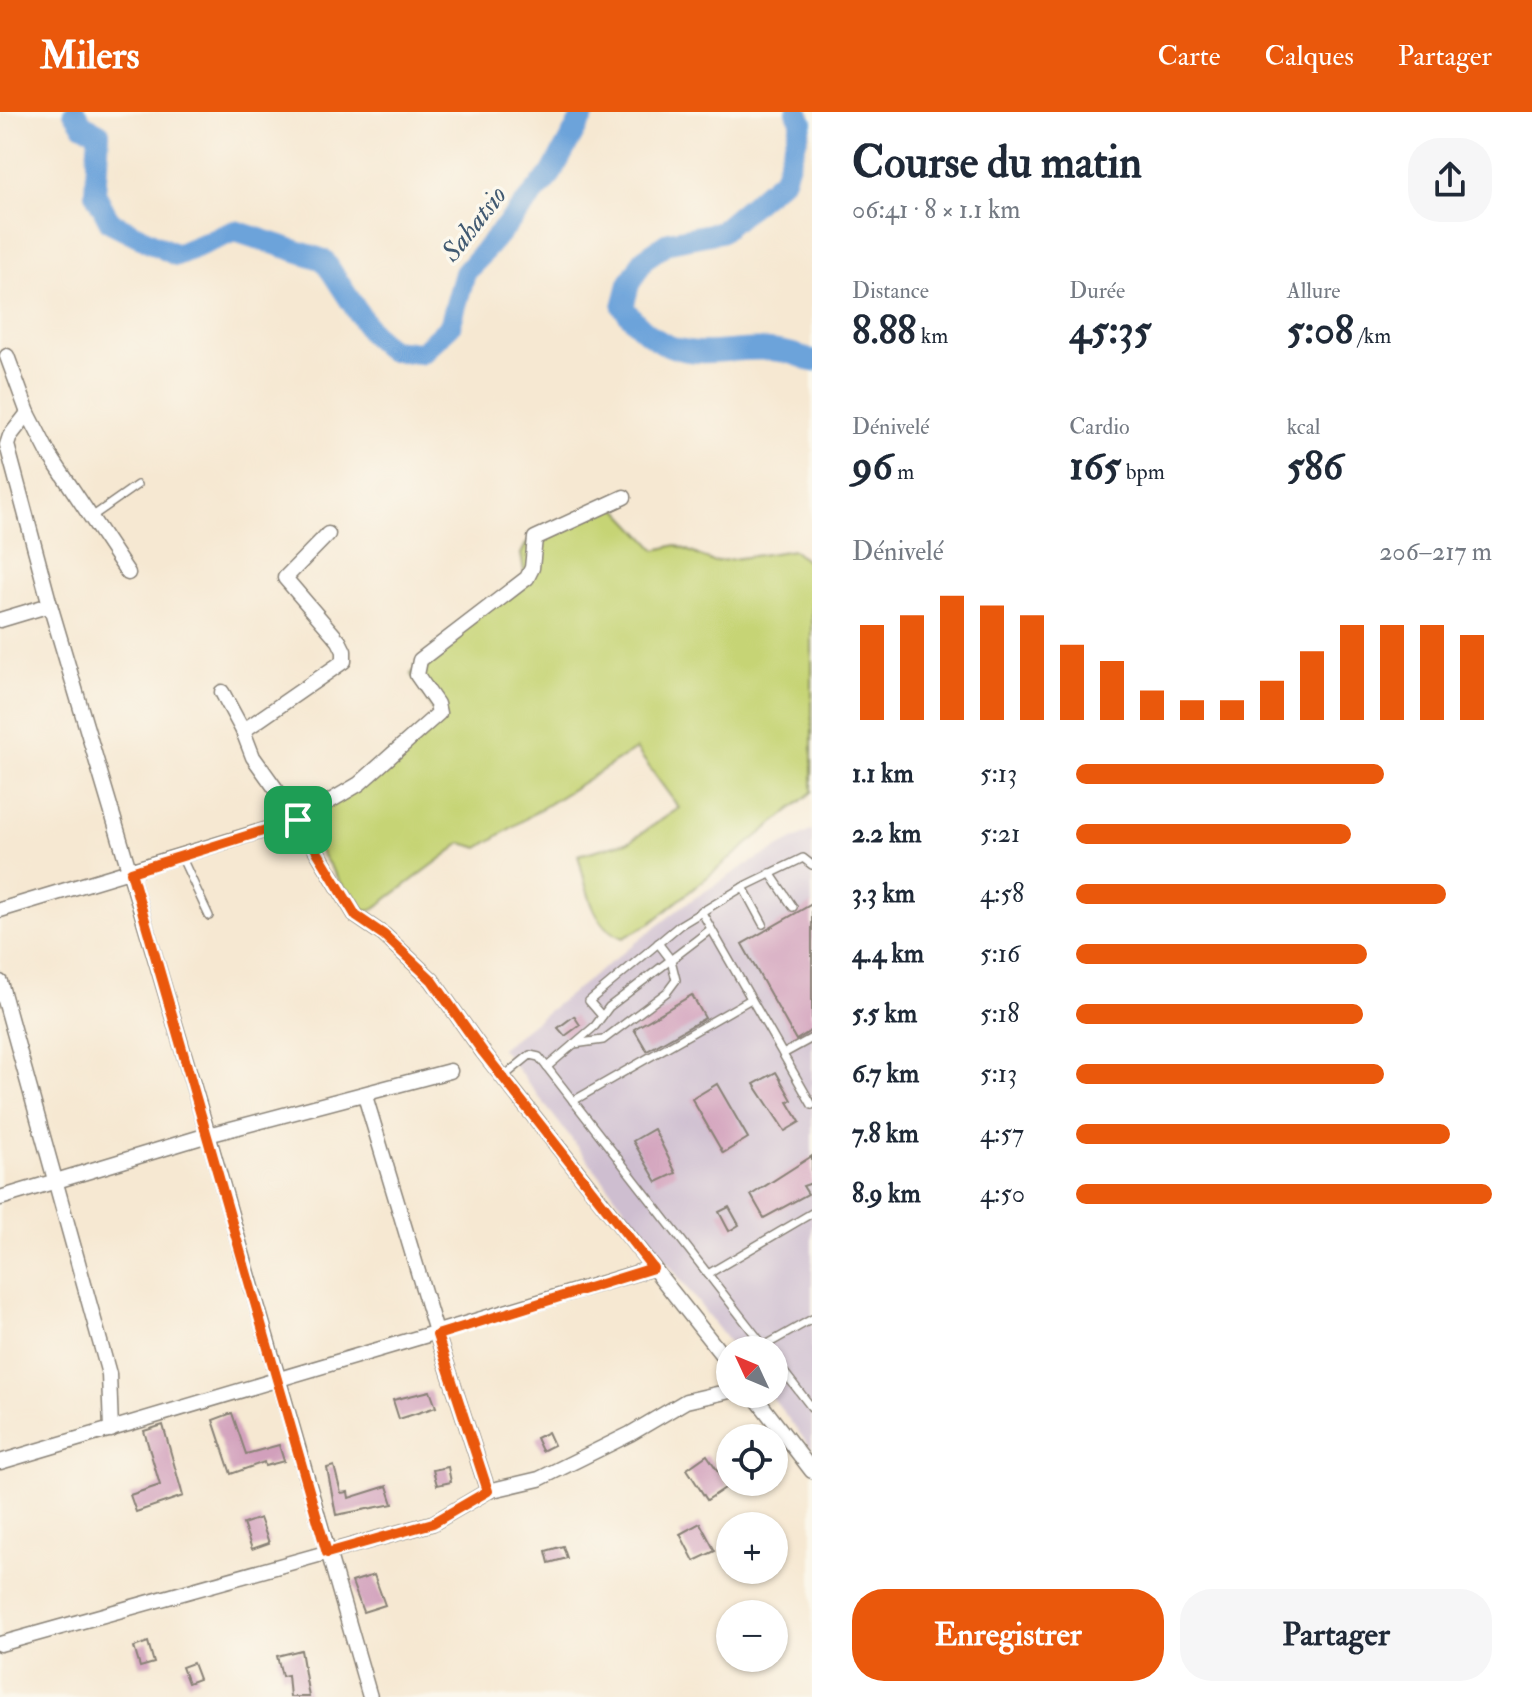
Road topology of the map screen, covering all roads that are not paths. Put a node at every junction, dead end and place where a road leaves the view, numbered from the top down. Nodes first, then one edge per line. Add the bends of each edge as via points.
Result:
1 (7, 356) dead end
2 (28, 413) junction
3 (137, 485) dead end
4 (624, 497) dead end
5 (90, 518) junction
6 (328, 534) dead end
7 (128, 573) dead end
8 (50, 605) junction
9 (0, 620) edge
10 (222, 692) dead end
11 (243, 731) junction
12 (298, 820) junction
13 (181, 856) junction
14 (812, 865) edge
15 (131, 872) junction
16 (770, 873) junction
17 (743, 887) junction
18 (793, 907) dead end
19 (0, 910) edge
20 (701, 911) junction
21 (209, 916) dead end
22 (763, 924) dead end
23 (711, 929) junction
24 (658, 943) junction
25 (671, 960) junction
26 (0, 982) edge
27 (751, 999) junction
28 (602, 1016) junction
29 (812, 1038) edge
30 (574, 1044) junction
31 (783, 1054) junction
32 (547, 1067) junction
33 (450, 1071) dead end
34 (503, 1077) junction
35 (365, 1096) junction
36 (573, 1101) junction
37 (812, 1105) edge
38 (208, 1135) junction
39 (52, 1181) junction
40 (0, 1198) edge
41 (812, 1213) edge
42 (653, 1268) junction
43 (708, 1274) junction
44 (812, 1319) edge
45 (437, 1335) junction
46 (756, 1336) edge
47 (784, 1336) edge
48 (716, 1347) edge
49 (788, 1377) edge
50 (277, 1380) junction
51 (716, 1394) edge
52 (764, 1408) edge
53 (812, 1408) edge
54 (111, 1430) junction
55 (0, 1462) edge
56 (812, 1471) edge
57 (488, 1491) junction
58 (327, 1553) junction
59 (0, 1644) edge
60 (370, 1697) edge

1 - 2 street
2 - 5 street
2 - 8 street via 7,445
3 - 5 lane
4 - 12 street via 535,538 527,578 417,665 417,675 439,710 436,718 359,784
5 - 7 street
6 - 11 street via 285,578 339,641 344,661
8 - 9 street
8 - 15 street
10 - 11 street
11 - 12 street via 253,757
12 - 13 street
12 - 34 street via 356,916 432,980
13 - 15 street
13 - 21 lane
14 - 16 lane via 803,858
15 - 19 street
15 - 38 street
16 - 17 lane
16 - 18 lane
17 - 20 lane
17 - 22 lane
20 - 23 lane
20 - 24 lane
23 - 25 lane
23 - 27 lane
24 - 25 lane
24 - 28 lane via 589,1001
25 - 28 lane
25 - 30 lane via 676,980 667,992 603,1040
26 - 39 street
27 - 31 lane
27 - 36 lane
28 - 30 lane
29 - 31 lane
30 - 32 lane
31 - 37 lane
32 - 34 lane via 530,1055
32 - 36 lane
33 - 35 street
34 - 42 street
35 - 38 street
35 - 45 street
36 - 43 lane
38 - 39 street
38 - 50 street
39 - 40 street
39 - 54 street via 109,1374
41 - 43 lane
42 - 45 street
42 - 48 street
43 - 46 lane
44 - 47 lane
45 - 50 street
45 - 57 street
49 - 53 lane
50 - 54 street
50 - 58 street
51 - 57 street via 686,1401 539,1479
52 - 56 street
54 - 55 street
57 - 58 street via 433,1523
58 - 59 street
58 - 60 street

